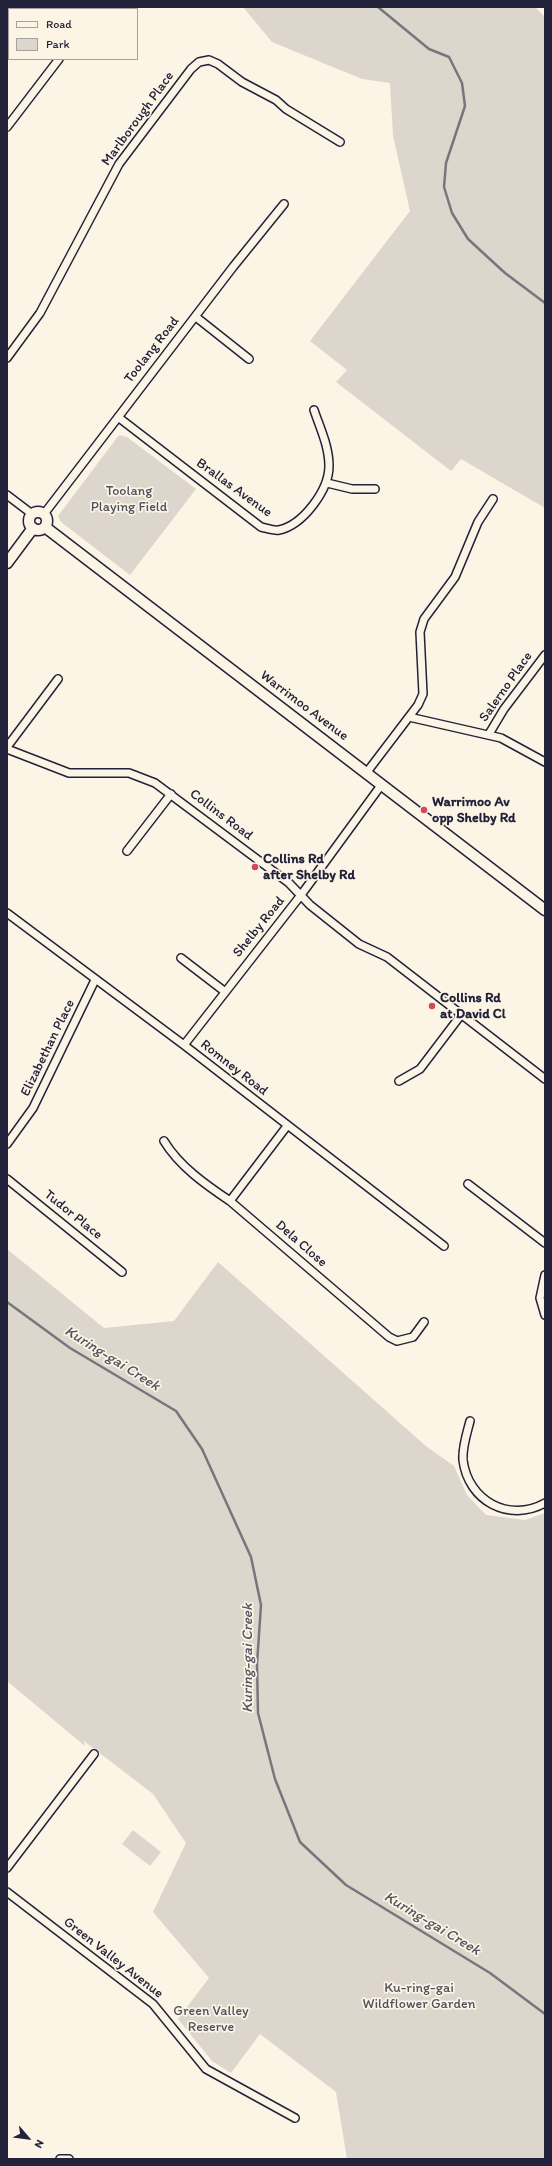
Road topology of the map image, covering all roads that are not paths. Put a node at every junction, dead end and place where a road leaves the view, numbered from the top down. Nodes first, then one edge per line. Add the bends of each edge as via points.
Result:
1 (58, 60) edge
2 (7, 127) edge
3 (340, 142) dead end
4 (284, 204) dead end
5 (196, 316) junction
6 (7, 358) edge
7 (249, 359) dead end
8 (314, 410) dead end
9 (118, 416) junction
10 (327, 483) junction
11 (376, 489) dead end
12 (7, 495) edge
13 (493, 499) dead end
14 (32, 514) junction
15 (44, 514) junction
16 (45, 527) junction
17 (33, 528) junction
18 (7, 563) edge
19 (545, 655) edge
20 (58, 679) dead end
21 (409, 716) junction
22 (489, 734) junction
23 (7, 748) edge
24 (545, 762) edge
25 (367, 772) junction
26 (382, 784) junction
27 (171, 794) junction
28 (127, 851) dead end
29 (301, 895) junction
30 (545, 910) edge
31 (7, 913) edge
32 (181, 958) dead end
33 (96, 980) junction
34 (224, 991) junction
35 (462, 1015) junction
36 (184, 1045) junction
37 (545, 1079) edge
38 (399, 1081) dead end
39 (287, 1126) junction
40 (164, 1141) dead end
41 (7, 1144) edge
42 (7, 1179) edge
43 (468, 1184) dead end
44 (230, 1201) junction
45 (545, 1243) edge
46 (444, 1246) dead end
47 (122, 1272) dead end
48 (545, 1275) edge
49 (545, 1314) edge
50 (424, 1322) dead end
51 (470, 1420) dead end
52 (545, 1503) edge
53 (94, 1754) dead end
54 (7, 1868) edge
55 (7, 1892) edge
56 (295, 2118) dead end
57 (60, 2159) edge
58 (69, 2159) edge

1 - 2 street
3 - 6 street, Marlborough Place via 286,109 276,100 242,82 218,64 209,60 199,62 119,164 40,313
4 - 5 street, Toolang Road
5 - 7 street
5 - 9 street, Toolang Road
8 - 10 street via 328,449
9 - 10 street, Brallas Avenue via 261,527 278,531 292,525 304,515
9 - 15 street, Toolang Road
10 - 11 street via 352,490
12 - 14 street
13 - 21 street via 478,522 455,577 424,618 420,632 423,694
14 - 15 street
14 - 17 street via 30,523
15 - 16 street via 47,520
16 - 17 street via 38,530
16 - 25 street, Warrimoo Avenue
17 - 18 street
19 - 22 street, Salerno Place via 504,709
20 - 23 street
21 - 22 street via 422,721
21 - 25 street
22 - 24 street
23 - 27 street, Collins Road via 68,773 113,772 140,776
25 - 26 street, Warrimoo Avenue
26 - 29 street, Shelby Road
26 - 30 street, Warrimoo Avenue
27 - 28 street
27 - 29 street, Collins Road via 289,883
29 - 34 street, Shelby Road
29 - 35 street, Collins Road via 359,944 387,958
31 - 33 street, Romney Road
32 - 34 street
33 - 36 street, Romney Road
33 - 41 street, Elizabethan Place via 33,1108
34 - 36 street, Shelby Road
35 - 37 street, Collins Road
35 - 38 street via 420,1069
36 - 39 street, Romney Road
39 - 44 street
39 - 46 street, Romney Road
40 - 44 street, Dela Close via 172,1154
42 - 47 street, Tudor Place
43 - 45 street
44 - 50 street, Dela Close via 389,1337 397,1341 414,1336
48 - 49 street via 540,1298
51 - 52 street via 463,1459 474,1490 495,1507 508,1510 535,1509
53 - 54 street
55 - 56 street, Green Valley Avenue via 153,2004 206,2069
57 - 58 street

